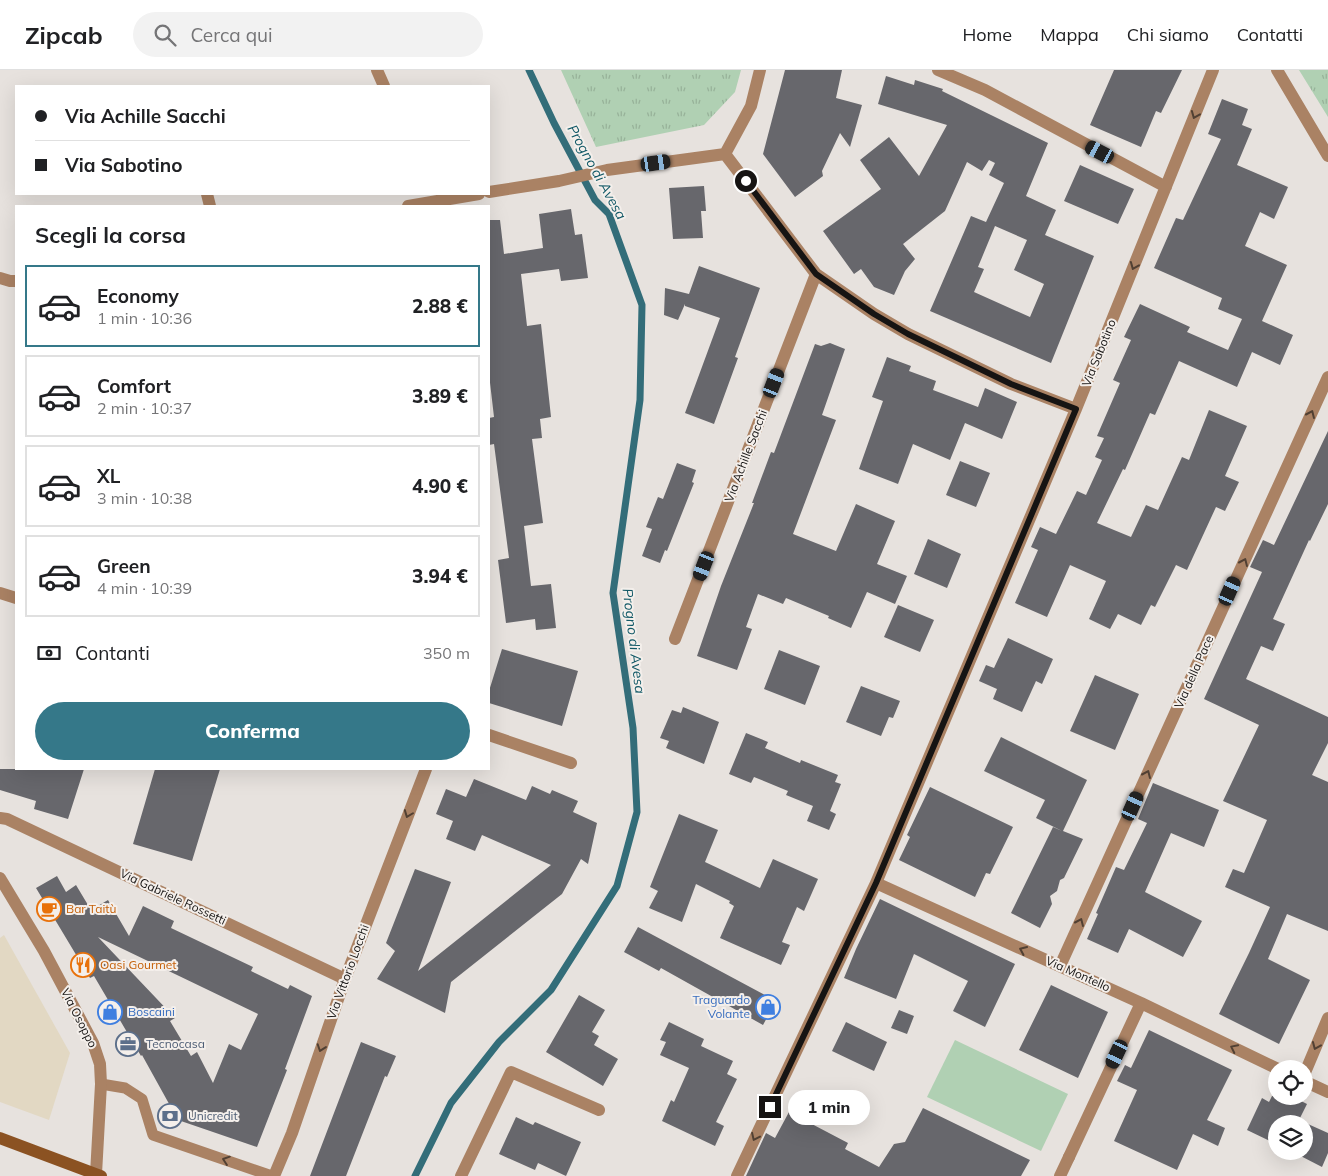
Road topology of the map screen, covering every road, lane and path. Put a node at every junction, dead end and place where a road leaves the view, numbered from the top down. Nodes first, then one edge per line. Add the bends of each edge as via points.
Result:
1 (377, 70) edge
2 (760, 70) edge
3 (938, 70) edge
4 (1213, 70) edge
5 (1277, 70) edge
6 (384, 85) edge
7 (725, 154) junction
8 (1328, 156) edge
9 (1166, 186) junction
10 (490, 192) edge
11 (472, 195) edge
12 (431, 201) edge
13 (413, 205) edge
14 (816, 274) junction
15 (0, 278) edge
16 (15, 281) edge
17 (1328, 377) edge
18 (1076, 409) junction
19 (0, 593) edge
20 (15, 598) edge
21 (675, 639) dead end
22 (490, 735) edge
23 (571, 763) dead end
24 (426, 770) edge
25 (0, 818) edge
26 (0, 878) edge
27 (876, 883) junction
28 (1060, 966) junction
29 (345, 979) junction
30 (1141, 1003) junction
31 (1328, 1018) edge
32 (1310, 1060) edge
33 (1268, 1064) edge
34 (101, 1084) junction
35 (1313, 1085) edge
36 (1328, 1092) edge
37 (599, 1110) dead end
38 (0, 1138) edge
39 (98, 1175) edge
40 (273, 1176) edge
41 (461, 1176) edge
42 (737, 1176) edge
43 (1060, 1176) edge

1 - 6 street
2 - 7 street via 751,106
3 - 9 street via 985,90
4 -> 9 street, Via Sabotino
5 - 8 street
7 - 10 street via 607,170
7 - 14 street
9 -> 18 street, Via Sabotino
11 - 12 street
12 - 13 street
14 - 18 street via 908,334 1011,384
14 - 21 street, Via Achille Sacchi
15 - 16 street
28 -> 17 street, Via della Pace
18 - 27 street, Via Sabotino
19 - 20 street
22 - 23 street
24 -> 29 street, Via Vittorio Locchi
25 - 29 street, Via Gabriele Rossetti
26 - 34 street, Via Osoppo via 93,1043 100,1064
28 -> 27 street, Via Montello
27 -> 42 street, Via Sabotino
28 - 30 street, Via Montello
29 -> 40 street, Via Vittorio Locchi via 292,1133
33 -> 30 street, Via Montello
30 - 43 street
31 -> 32 street
34 - 39 street, Via Osoppo
40 -> 34 lane via 153,1135 142,1099 125,1088
35 - 36 street
37 - 41 street via 511,1072
38 - 39 main road

